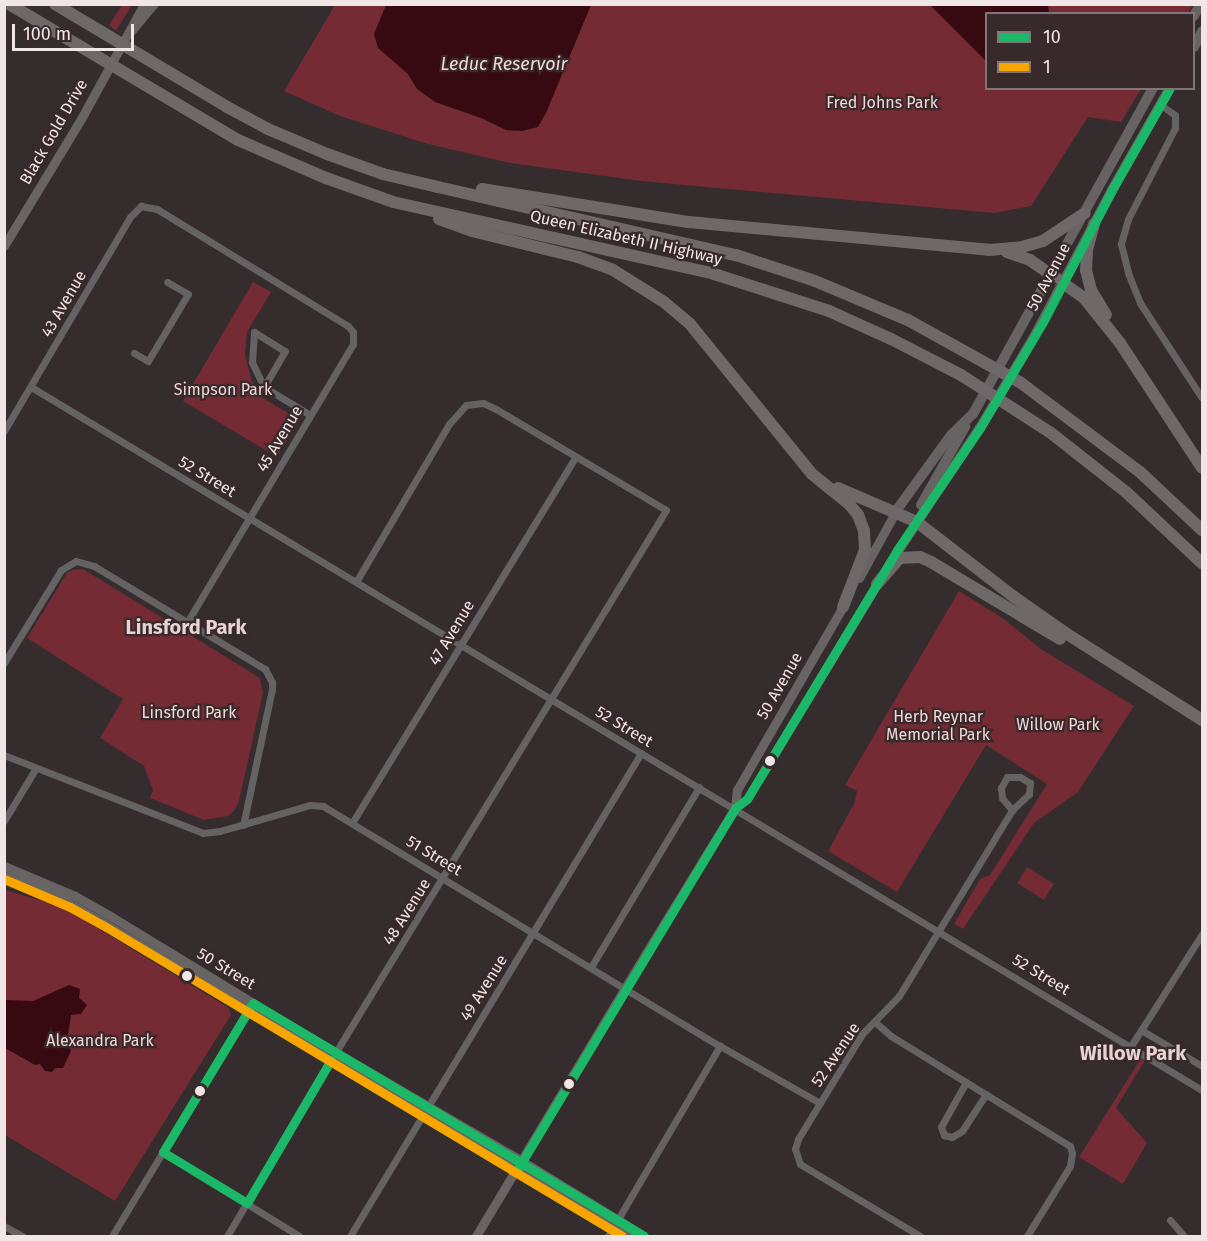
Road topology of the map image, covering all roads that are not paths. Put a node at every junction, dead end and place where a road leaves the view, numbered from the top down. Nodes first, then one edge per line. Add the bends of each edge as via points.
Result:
1 (9, 4) edge
2 (55, 4) edge
3 (144, 4) edge
4 (154, 4) edge
5 (1203, 31) edge
6 (129, 33) junction
7 (1195, 45) edge
8 (1152, 90) edge
9 (1169, 90) edge
10 (1161, 105) junction
11 (383, 174) junction
12 (393, 202) junction
13 (1085, 213) junction
14 (1094, 224) junction
15 (4, 246) edge
16 (1003, 250) junction
17 (1052, 274) junction
18 (167, 282) dead end
19 (1064, 282) junction
20 (353, 332) joint
21 (1120, 343) junction
22 (1028, 348) junction
23 (134, 353) dead end
24 (31, 387) junction
25 (264, 387) junction
26 (1203, 398) edge
27 (973, 414) junction
28 (310, 415) junction
29 (4, 431) edge
30 (777, 431) junction
31 (575, 457) junction
32 (1203, 468) edge
33 (896, 512) junction
34 (249, 518) junction
35 (917, 522) junction
36 (1203, 530) edge
37 (1203, 563) edge
38 (356, 582) junction
39 (877, 584) junction
40 (843, 607) junction
41 (187, 622) junction
42 (827, 633) junction
43 (842, 642) junction
44 (461, 645) junction
45 (4, 663) edge
46 (551, 699) junction
47 (1202, 720) edge
48 (641, 753) junction
49 (4, 755) edge
50 (36, 768) junction
51 (699, 787) junction
52 (735, 808) junction
53 (1012, 810) junction
54 (4, 821) edge
55 (352, 823) junction
56 (243, 825) junction
57 (4, 866) edge
58 (4, 876) edge
59 (444, 878) junction
60 (941, 930) junction
61 (534, 932) junction
62 (1203, 934) edge
63 (591, 967) junction
64 (625, 988) junction
65 (251, 1006) junction
66 (875, 1022) junction
67 (1141, 1030) junction
68 (720, 1046) junction
69 (1131, 1046) junction
70 (334, 1056) junction
71 (1203, 1066) edge
72 (966, 1082) junction
73 (1203, 1089) edge
74 (986, 1094) junction
75 (820, 1103) junction
76 (424, 1110) junction
77 (163, 1152) junction
78 (522, 1161) junction
79 (517, 1170) junction
80 (248, 1203) junction
81 (1170, 1220) dead end
82 (616, 1223) junction
83 (4, 1226) edge
84 (22, 1236) edge
85 (112, 1236) edge
86 (227, 1236) edge
87 (299, 1236) edge
88 (350, 1236) edge
89 (476, 1236) edge
90 (608, 1236) edge
91 (628, 1236) edge
92 (644, 1236) edge
93 (920, 1236) edge
94 (1027, 1236) edge
95 (1184, 1236) edge

1 - 12 highway, Queen Elizabeth II Highway via 238,140 280,161
2 - 11 highway, Queen Elizabeth II Highway via 268,129
3 - 6 main road, Black Gold Drive
4 - 6 main road, Black Gold Drive
5 - 7 main road
6 - 15 main road, Black Gold Drive
8 - 13 main road, 50 Avenue
9 - 10 main road, 50 Avenue
10 - 14 main road, 50 Avenue
10 - 26 street via 1175,115 1174,128 1128,219 1121,244 1140,303
11 - 16 highway via 689,222
11 - 36 highway, Queen Elizabeth II Highway via 736,255 870,303 1021,383 1114,451
12 - 30 highway via 472,231 578,257 642,286 690,324
12 - 37 highway, Queen Elizabeth II Highway via 668,262 829,311 961,375 1007,402 1095,466
13 - 16 highway via 1043,241
13 - 17 main road, 50 Avenue
14 - 19 main road, 50 Avenue
14 - 21 highway via 1086,260 1087,280
16 - 17 highway
17 - 19 highway
17 - 22 main road via 1055,288
17 - 27 main road, 50 Avenue
18 - 23 street via 188,294 148,361
19 - 21 highway via 1084,298
19 - 22 main road, 50 Avenue
20 - 24 street, 43 Avenue via 157,209 141,206 130,217
20 - 28 street, 45 Avenue via 353,344
21 - 32 highway
22 - 35 main road, 50 Avenue via 981,428
24 - 29 street, 43 Avenue
24 - 34 street, 52 Street
25 - 25 street via 252,362 254,332 285,351
25 - 28 street
27 - 33 main road, 50 Avenue via 951,435
27 - 35 main road via 928,490
28 - 34 street, 45 Avenue
30 - 33 highway via 811,468 832,484
30 - 40 highway via 813,474 850,505 863,525 865,550
31 - 38 street via 483,403 466,405 449,424
31 - 44 street, 47 Avenue
31 - 46 street, 48 Avenue via 666,510
33 - 35 highway
33 - 40 main road, 50 Avenue
34 - 38 street, 52 Street
34 - 41 street, 45 Avenue
35 - 39 main road, 50 Avenue
35 - 47 highway via 1030,609
38 - 44 street, 52 Street
39 - 43 main road, 50 Avenue
39 - 47 highway via 900,558 910,556 931,562
40 - 42 main road, 50 Avenue
41 - 45 street via 94,566 76,561 61,570
41 - 56 street via 265,669 272,682
42 - 43 main road
42 - 52 main road, 50 Avenue via 736,790
43 - 52 main road, 50 Avenue via 747,799
44 - 46 street, 52 Street
44 - 55 street, 47 Avenue
46 - 48 street, 52 Street
46 - 59 street, 48 Avenue
48 - 51 street, 52 Street
48 - 61 street, 49 Avenue
49 - 50 street, 51 Street
50 - 54 street
50 - 56 street, 51 Street via 196,831 211,833
51 - 52 street, 52 Street
51 - 63 street
52 - 60 street, 52 Street
52 - 64 main road, 50 Avenue
53 - 53 street via 1029,795 1030,783 1020,777 1007,777 1001,788 1002,798
53 - 60 street, 52 Avenue
55 - 56 street, 51 Street via 317,804
55 - 59 street, 51 Street
57 - 65 main road, 50 Street via 75,896
58 - 65 main road, 50 Street via 73,905
59 - 61 street, 51 Street
59 - 70 street, 48 Avenue
60 - 66 street, 52 Avenue via 899,996
60 - 69 street, 52 Street
61 - 63 street, 51 Street
61 - 76 street, 49 Avenue
62 - 67 street
63 - 64 street, 51 Street
64 - 68 street, 51 Street
64 - 78 main road, 50 Avenue
65 - 70 main road, 50 Street
65 - 77 street
66 - 72 street
66 - 75 street, 52 Avenue via 862,1034
67 - 69 street
67 - 71 street
68 - 75 street, 51 Street
68 - 82 street
69 - 73 street, 52 Street
70 - 76 main road, 50 Street
70 - 80 street, 48 Avenue
72 - 74 street
72 - 74 street via 941,1126 944,1135 952,1137 962,1131
74 - 94 street via 1064,1141 1072,1153 1070,1167
75 - 93 street, 52 Avenue via 798,1138 795,1149 800,1164
76 - 78 main road, 50 Street
76 - 79 main road, 50 Street
76 - 88 street, 49 Avenue
77 - 80 street
77 - 85 street
78 - 79 main road, 50 Avenue
78 - 82 main road, 50 Street
79 - 82 main road, 50 Street
79 - 89 main road, 50 Avenue
80 - 86 street, 48 Avenue
80 - 87 street
81 - 95 street
82 - 90 street
82 - 91 main road, 50 Street
82 - 92 main road, 50 Street
83 - 84 street

